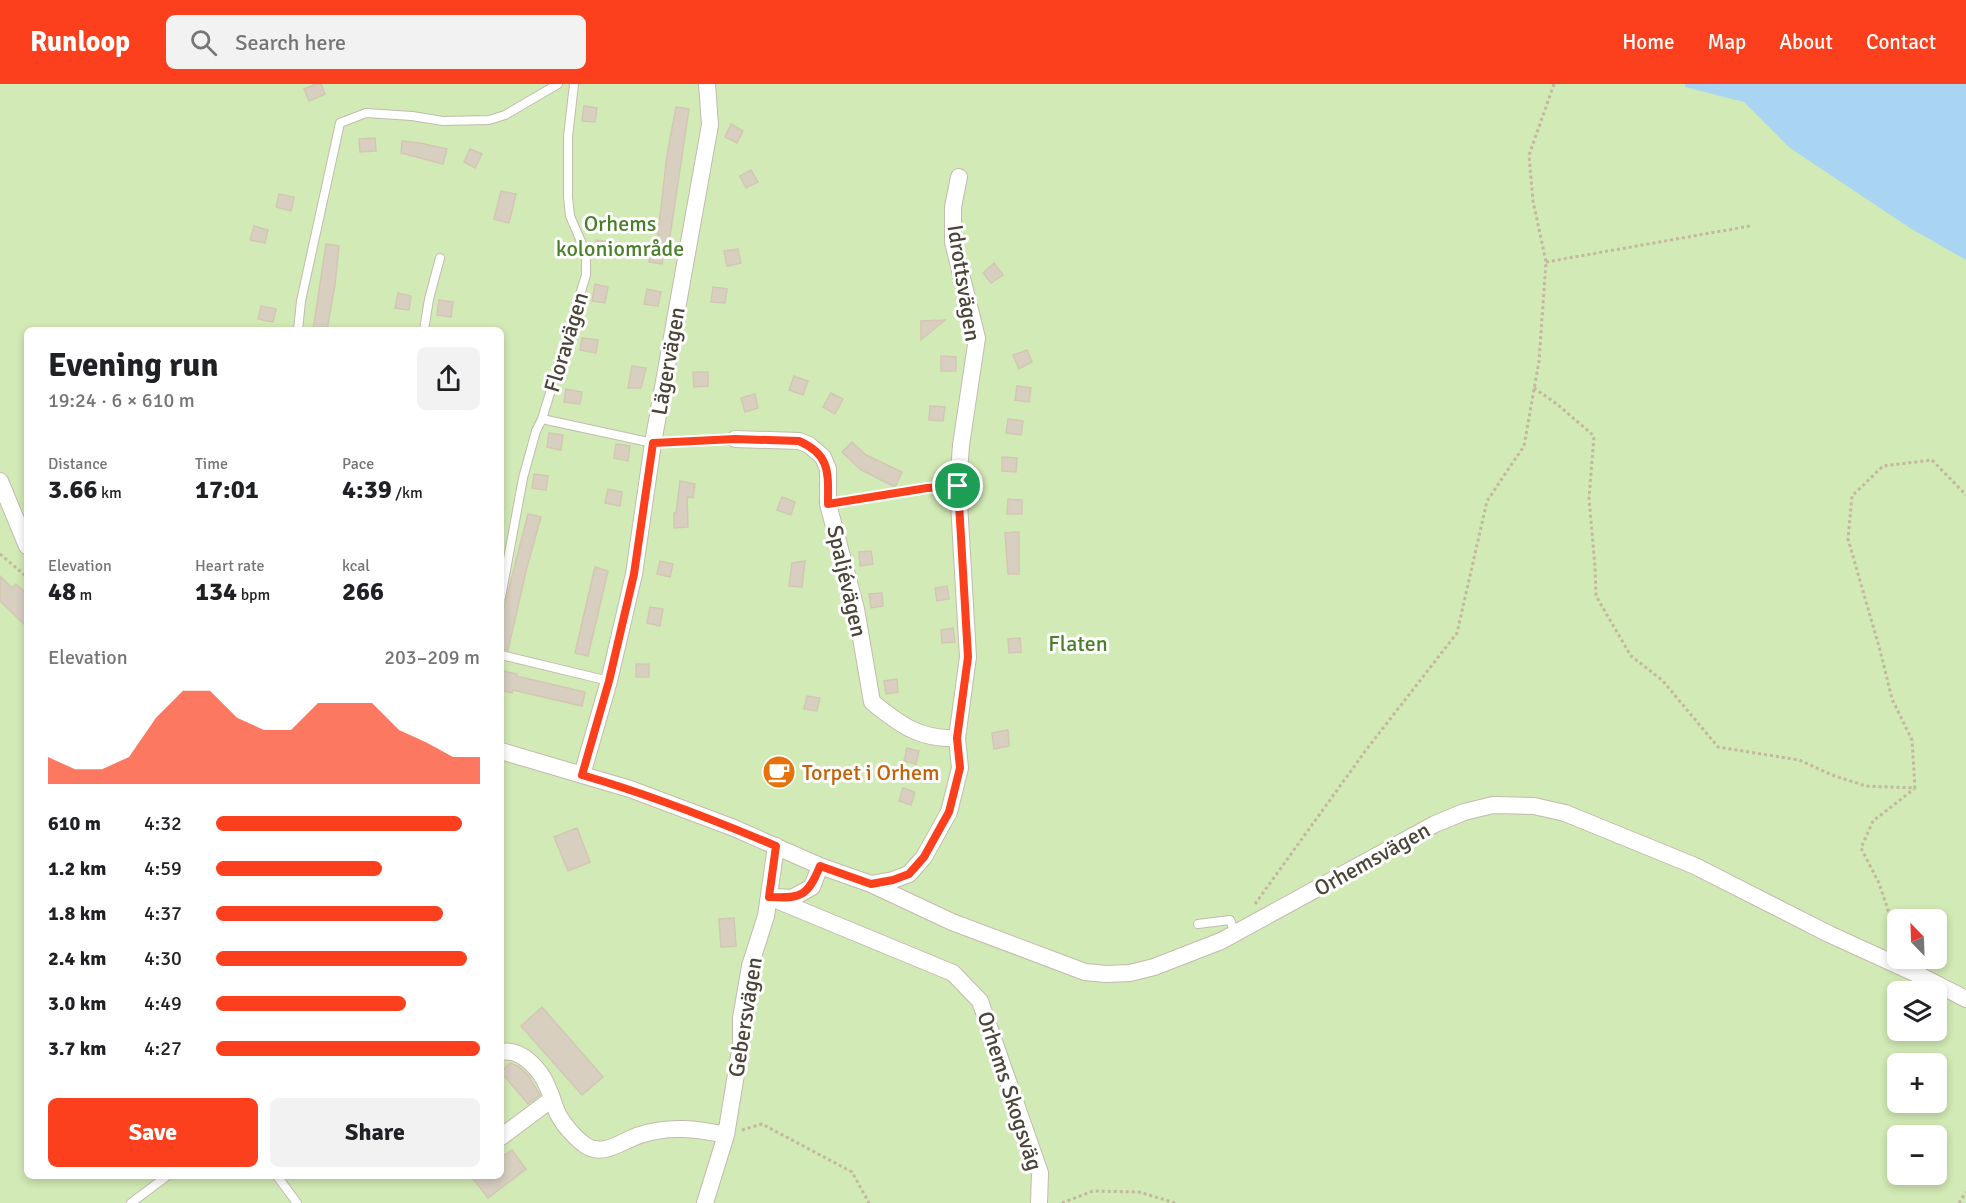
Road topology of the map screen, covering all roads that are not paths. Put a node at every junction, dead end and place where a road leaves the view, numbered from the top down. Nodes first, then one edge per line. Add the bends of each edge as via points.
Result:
1 (558, 84) edge
2 (574, 84) edge
3 (707, 84) edge
4 (959, 177) dead end
5 (440, 258) dead end
6 (298, 327) edge
7 (424, 327) edge
8 (542, 419) junction
9 (735, 439) road end
10 (653, 443) junction
11 (0, 481) edge
12 (24, 539) edge
13 (504, 581) edge
14 (504, 656) edge
15 (609, 681) junction
16 (957, 738) junction
17 (504, 752) edge
18 (582, 775) junction
19 (776, 846) junction
20 (820, 866) junction
21 (871, 884) junction
22 (769, 897) junction
23 (1198, 924) dead end
24 (1235, 933) junction
25 (1966, 999) edge
26 (504, 1052) edge
27 (552, 1099) junction
28 (504, 1135) edge
29 (726, 1135) junction
30 (163, 1179) edge
31 (279, 1179) edge
32 (131, 1203) edge
33 (297, 1203) edge
34 (705, 1203) edge
35 (1039, 1203) edge

1 - 6 lane via 489,120 443,121 366,113 340,123
2 - 8 lane, Floravägen via 568,137 568,197 570,216 586,253 586,275
3 - 10 street, Lägervägen via 710,125
4 - 16 street, Idrottsvägen via 953,207 953,242 977,338 958,486 968,657
5 - 7 lane
8 - 10 lane
8 - 13 lane, Floravägen via 523,478
9 - 16 street, Spaljévägen via 799,441 823,457 828,470 828,504 856,609 872,702 900,725 924,735
10 - 15 street, Lägervägen via 634,574
11 - 12 street
14 - 15 lane
15 - 18 street, Lägervägen
16 - 21 street, Idrottsvägen via 960,768 949,812 924,857 909,874
17 - 18 street, Orhemsvägen
18 - 19 street, Orhemsvägen via 630,789
19 - 20 street, Orhemsvägen
19 - 22 street
20 - 21 street, Orhemsvägen
20 - 22 street via 812,887 792,898
21 - 24 street, Orhemsvägen via 952,922 1085,972 1138,971
22 - 29 street, Gebersvägen via 750,966
22 - 35 street, Orhems Skogsväg via 953,973 980,1001 1040,1173
23 - 24 lane via 1230,920
24 - 25 street, Orhemsvägen via 1435,824 1492,805 1534,806 1565,813 1695,866
26 - 27 street via 516,1052 525,1058 539,1072
27 - 28 street
27 - 29 street via 558,1113 586,1146 615,1146 659,1130 697,1129
29 - 34 street, Gebersvägen
30 - 32 lane
31 - 33 lane

